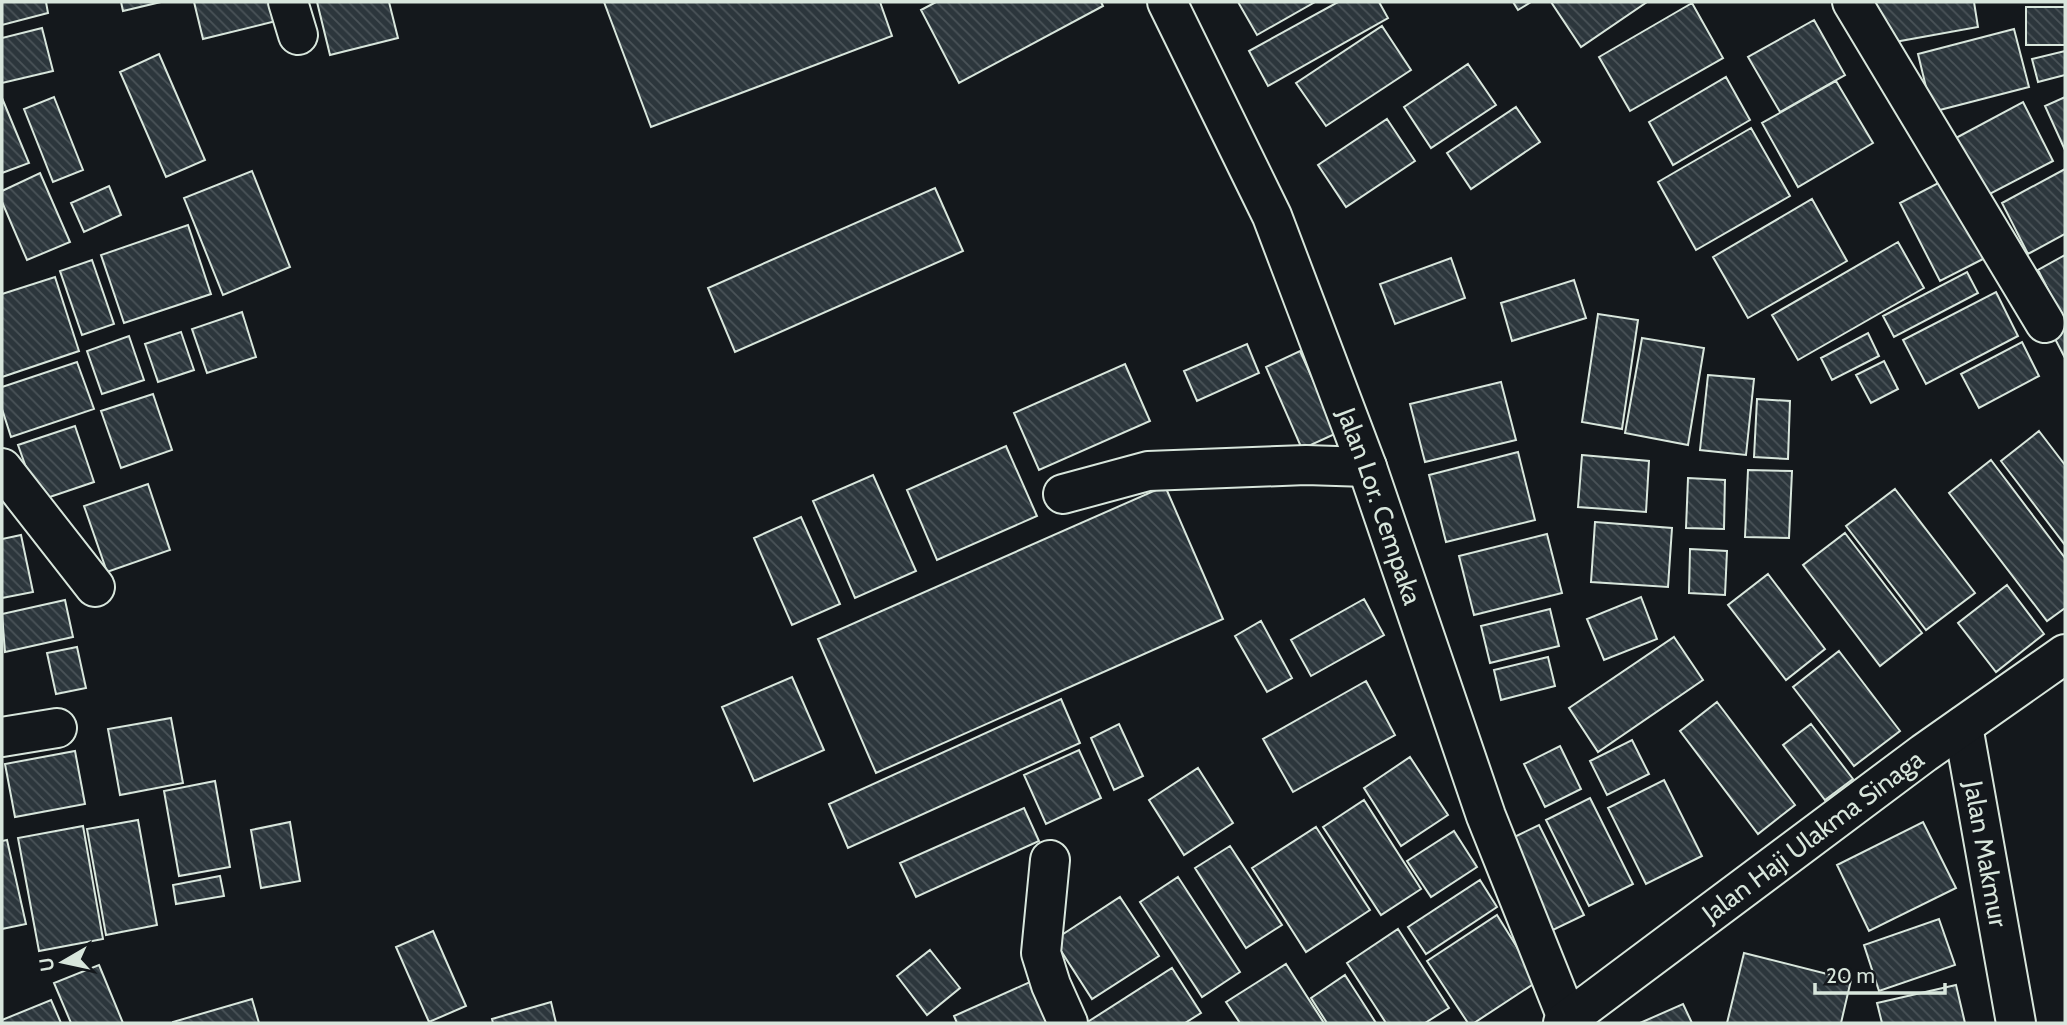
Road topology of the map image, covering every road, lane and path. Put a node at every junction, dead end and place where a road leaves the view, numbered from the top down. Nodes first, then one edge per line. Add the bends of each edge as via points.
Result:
1 (1167, 2) edge
2 (1852, 2) edge
3 (2045, 323) dead end
4 (1367, 467) junction
5 (2, 468) edge
6 (1063, 494) dead end
7 (95, 587) dead end
8 (2065, 653) edge
9 (1963, 726) junction
10 (57, 728) dead end
11 (2, 737) edge
12 (1051, 860) dead end
13 (1566, 1022) edge
14 (1068, 1023) edge
15 (2016, 1023) edge

1 - 4 street, Jalan Lor. Cempaka via 1272,216
2 - 3 street
4 - 6 street via 1267,465 1149,471
4 - 13 street, Jalan Lor. Cempaka via 1486,816
5 - 7 street
8 - 9 street, Jalan Haji Ulakma Sinaga
9 - 13 street, Jalan Haji Ulakma Sinaga
9 - 15 street, Jalan Makmur
10 - 11 street
12 - 14 street via 1041,953

